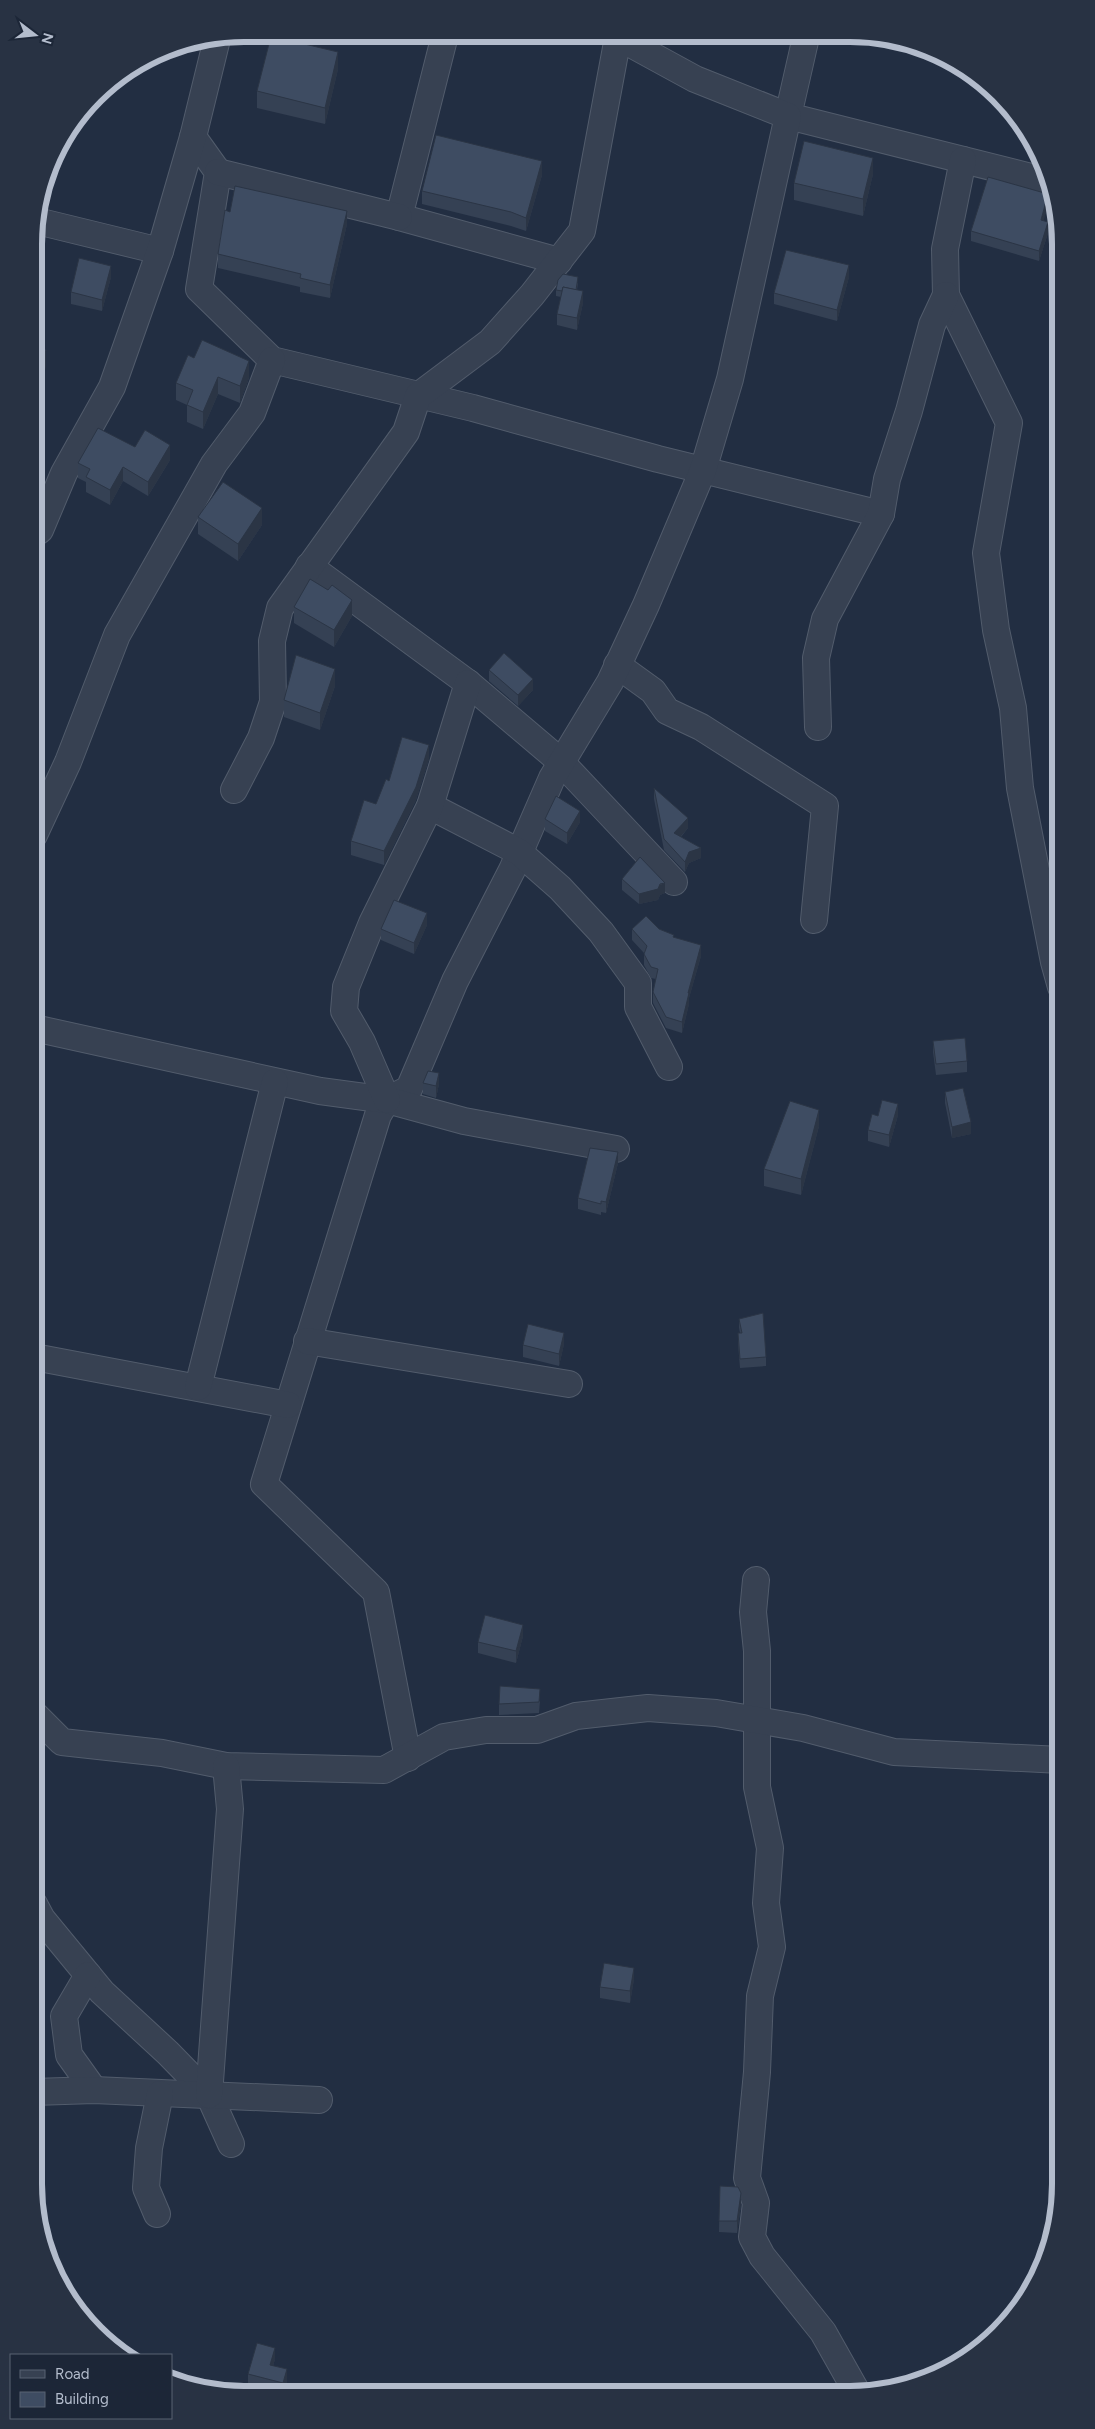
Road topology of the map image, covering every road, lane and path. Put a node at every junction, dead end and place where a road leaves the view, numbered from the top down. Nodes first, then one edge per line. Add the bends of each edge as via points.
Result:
1 (443, 42) edge
2 (617, 42) edge
3 (627, 42) edge
4 (805, 42) edge
5 (216, 44) edge
6 (788, 116) junction
7 (193, 137) junction
8 (963, 160) junction
9 (218, 172) junction
10 (1042, 180) edge
11 (399, 217) junction
12 (44, 223) edge
13 (160, 251) junction
14 (559, 261) junction
15 (946, 295) junction
16 (272, 360) junction
17 (418, 396) junction
18 (703, 470) junction
19 (881, 514) junction
20 (42, 525) edge
21 (309, 566) junction
22 (617, 665) junction
23 (468, 683) junction
24 (818, 727) dead end
25 (560, 762) junction
26 (234, 790) dead end
27 (430, 806) junction
28 (42, 818) edge
29 (519, 852) junction
30 (674, 882) dead end
31 (814, 920) dead end
32 (1052, 952) edge
33 (42, 1030) edge
34 (669, 1067) dead end
35 (275, 1082) junction
36 (387, 1100) junction
37 (616, 1149) dead end
38 (307, 1341) junction
39 (42, 1358) edge
40 (569, 1384) dead end
41 (198, 1387) junction
42 (288, 1405) junction
43 (756, 1580) dead end
44 (758, 1720) junction
45 (42, 1722) edge
46 (408, 1758) junction
47 (1052, 1760) edge
48 (226, 1766) junction
49 (42, 1919) edge
50 (88, 1975) junction
51 (94, 2090) junction
52 (42, 2092) edge
53 (160, 2094) junction
54 (209, 2095) junction
55 (319, 2100) dead end
56 (231, 2144) dead end
57 (157, 2214) dead end
58 (853, 2386) edge

1 - 11 street
2 - 14 street via 582,231
3 - 6 street via 695,79
4 - 6 street
5 - 7 street
6 - 8 street
6 - 18 street via 730,380
7 - 9 street
7 - 13 street
8 - 10 street
8 - 15 street via 945,249
9 - 11 street
9 - 16 street via 199,289
11 - 14 street
12 - 13 street
13 - 20 street via 112,387 64,473
14 - 17 street via 490,342
15 - 19 street via 932,325 887,480
15 - 32 street via 1008,423 986,553 996,630 1013,708 1020,788
16 - 17 street
16 - 28 street via 252,412 214,464 117,635 68,762
17 - 18 street
17 - 21 street via 406,432
18 - 19 street
18 - 22 street
19 - 24 street via 825,619 816,658
21 - 23 street
21 - 26 street via 280,608 272,642 273,702 261,738
22 - 25 street via 571,749
22 - 31 street via 653,691 667,710 701,727 825,806
23 - 25 street
23 - 27 street
25 - 29 street
25 - 30 street
27 - 29 street
27 - 36 street via 372,923 346,987 344,1011 362,1042
29 - 34 street via 560,888 601,932 638,983 638,1007
29 - 36 street via 455,981 409,1089
33 - 35 street
35 - 36 street
35 - 41 street
36 - 37 street via 464,1121
36 - 38 street via 378,1115
38 - 40 street
38 - 42 street
39 - 41 street
41 - 42 street
42 - 46 street via 264,1484 376,1592
43 - 44 street via 753,1612
44 - 46 street via 716,1712 648,1708 576,1716 537,1730 486,1730 444,1737
44 - 47 street via 803,1728 894,1752
44 - 58 street via 757,1787 770,1848 766,1902 772,1947 760,1996 747,2178 756,2203 752,2237 762,2256 823,2332
45 - 48 street via 62,1742 162,1753
46 - 48 street via 384,1770
48 - 54 street via 230,1808
49 - 50 street
50 - 51 street via 64,2016 69,2055
50 - 54 street
51 - 52 street
51 - 53 street
53 - 54 street
53 - 57 street via 149,2148 146,2188
54 - 55 street
54 - 56 street

